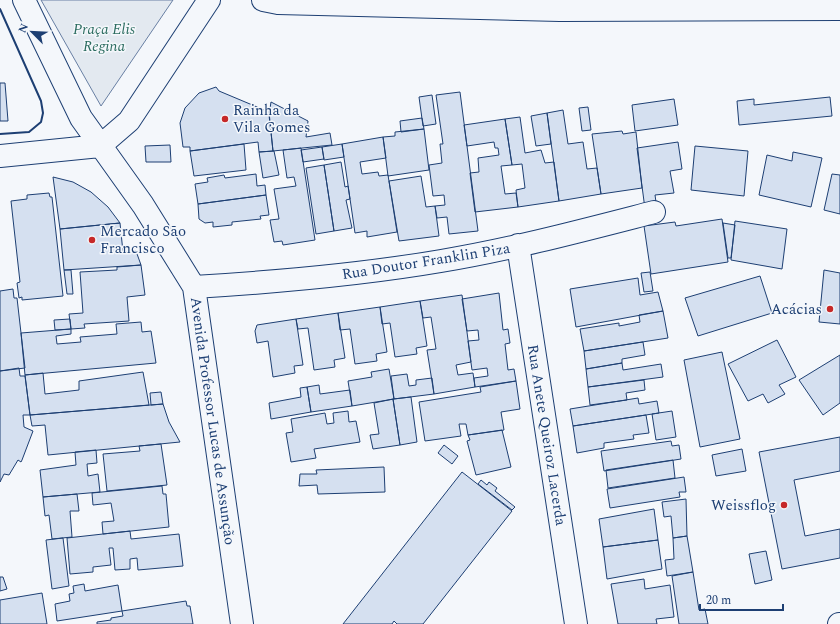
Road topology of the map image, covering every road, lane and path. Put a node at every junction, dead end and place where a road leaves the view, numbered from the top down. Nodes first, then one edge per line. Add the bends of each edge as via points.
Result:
1 (24, 0) edge
2 (209, 0) edge
3 (263, 0) edge
4 (840, 9) edge
5 (100, 146) junction
6 (0, 156) edge
7 (654, 212) dead end
8 (518, 245) junction
9 (194, 287) junction
10 (242, 624) edge
11 (576, 624) edge

1 - 5 street, Avenida Professor Lucas de Assunção via 72,100
2 - 5 street via 129,120
3 - 4 street via 560,10
5 - 6 street
5 - 9 street, Avenida Professor Lucas de Assunção via 143,205
7 - 8 street, Rua Doutor Franklin Piza
8 - 9 street, Rua Doutor Franklin Piza via 440,261 290,281
8 - 11 street, Rua Anete Queiroz Lacerda
9 - 10 street, Avenida Professor Lucas de Assunção

